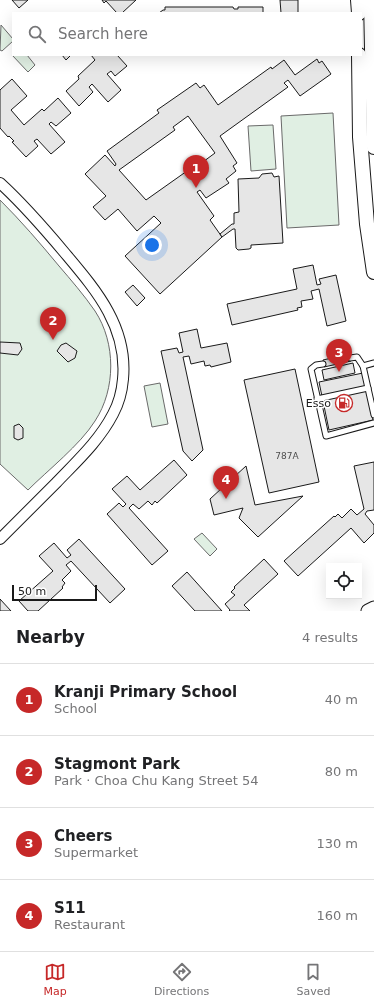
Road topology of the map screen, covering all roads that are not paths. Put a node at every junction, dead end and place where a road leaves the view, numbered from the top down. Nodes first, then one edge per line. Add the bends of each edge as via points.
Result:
1 (358, 0) edge
2 (371, 0) edge
3 (359, 12) edge
4 (359, 56) edge
5 (374, 147) edge
6 (0, 183) edge
7 (374, 272) edge
8 (350, 358) dead end
9 (323, 364) dead end
10 (374, 364) edge
11 (363, 366) junction
12 (368, 388) junction
13 (317, 399) junction
14 (374, 415) edge
15 (374, 423) edge
16 (0, 539) edge
17 (374, 608) edge
18 (368, 611) edge

1 - 3 main road
2 - 5 main road
4 - 7 main road via 360,137 367,224
6 - 16 street via 38,222 85,277 104,304 117,327 124,370 122,391 114,413 88,451
8 - 11 lane via 357,357
9 - 13 lane via 311,369
10 - 11 lane
11 - 12 lane
12 - 13 lane
12 - 14 lane
13 - 15 lane via 326,436
17 - 18 street

